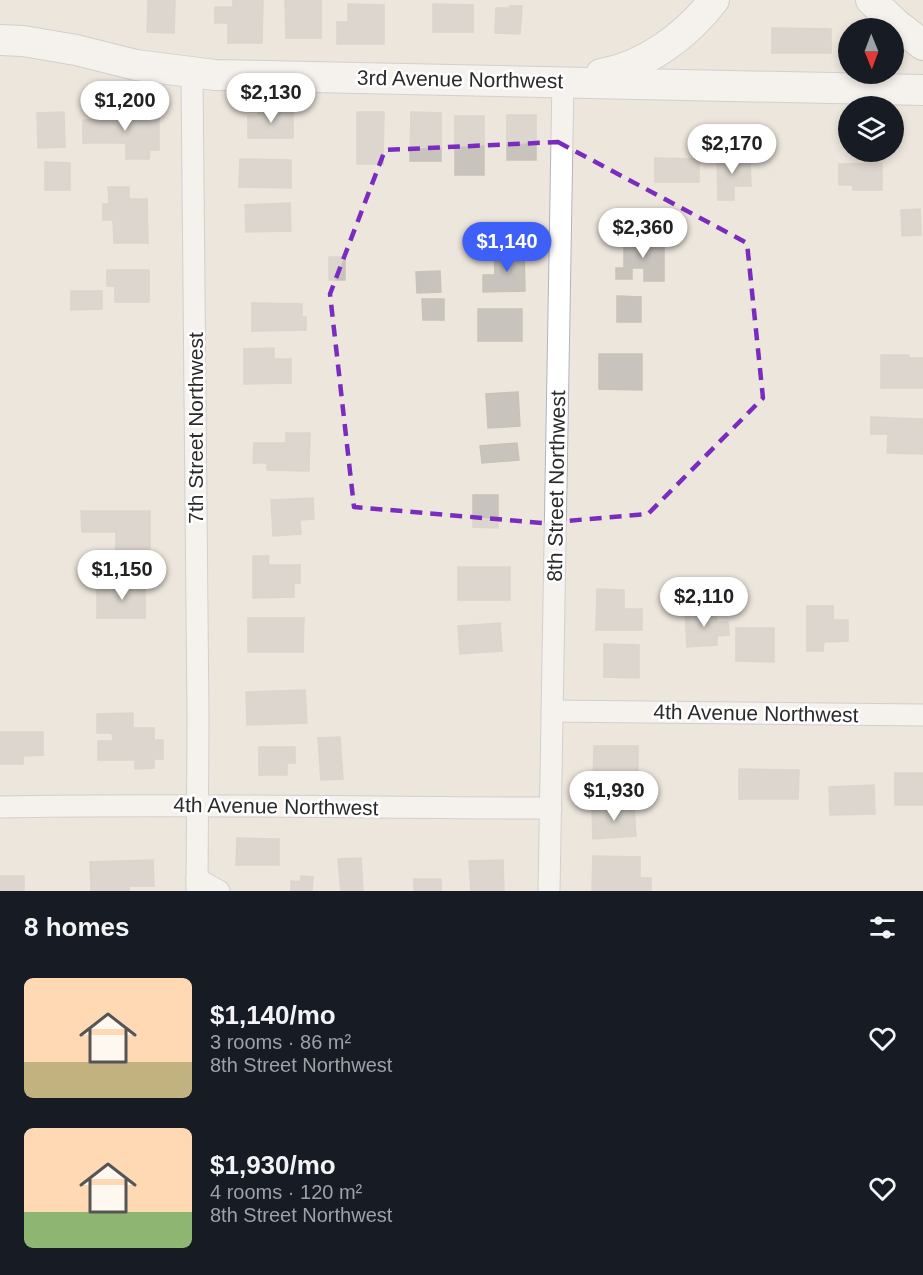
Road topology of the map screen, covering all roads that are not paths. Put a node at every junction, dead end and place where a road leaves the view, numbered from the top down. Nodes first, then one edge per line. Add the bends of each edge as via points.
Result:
1 (714, 0) edge
2 (871, 0) edge
3 (0, 40) edge
4 (923, 45) edge
5 (192, 73) junction
6 (563, 81) junction
7 (923, 90) edge
8 (552, 711) junction
9 (923, 715) edge
10 (197, 804) junction
11 (0, 807) edge
12 (551, 808) junction
13 (197, 885) edge
14 (219, 891) edge
15 (549, 891) edge

1 - 6 main road via 673,40 641,61 610,73
2 - 4 main road
3 - 5 main road, 3rd Avenue Northwest via 76,50 135,65
5 - 6 main road, 3rd Avenue Northwest
5 - 10 street, 7th Street Northwest
6 - 7 main road, 3rd Avenue Northwest
6 - 8 street, 8th Street Northwest
8 - 9 street, 4th Avenue Northwest
8 - 12 street, 8th Street Northwest
10 - 11 street, 4th Avenue Northwest
10 - 12 street, 4th Avenue Northwest
10 - 13 street, 7th Street Northwest
12 - 15 street, 8th Street Northwest
13 - 14 street

